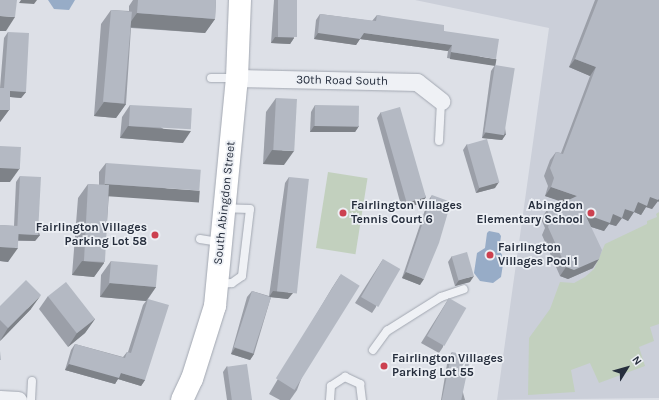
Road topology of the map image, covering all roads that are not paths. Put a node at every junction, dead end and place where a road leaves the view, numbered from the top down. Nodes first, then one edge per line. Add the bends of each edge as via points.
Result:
1 (240, 0) edge
2 (212, 78) dead end
3 (237, 78) junction
4 (441, 101) joint
5 (439, 142) dead end
6 (226, 208) junction
7 (200, 239) dead end
8 (222, 242) junction
9 (217, 284) junction
10 (464, 289) dead end
11 (373, 350) dead end
12 (32, 381) dead end
13 (0, 399) edge
14 (18, 400) edge
15 (31, 400) edge
16 (182, 400) edge
17 (330, 400) edge
18 (362, 400) edge

1 - 3 street, South Abingdon Street
2 - 3 lane
3 - 4 street, 30th Road South via 417,82
3 - 6 street, South Abingdon Street
4 - 5 lane
6 - 8 street, South Abingdon Street
6 - 9 lane via 250,209 242,276 232,283
7 - 8 lane
8 - 9 street, South Abingdon Street
9 - 16 street, South Abingdon Street via 215,306 192,379
10 - 11 lane via 441,297 387,331
12 - 15 lane
13 - 14 street
17 - 18 lane via 331,386 345,377 360,384

